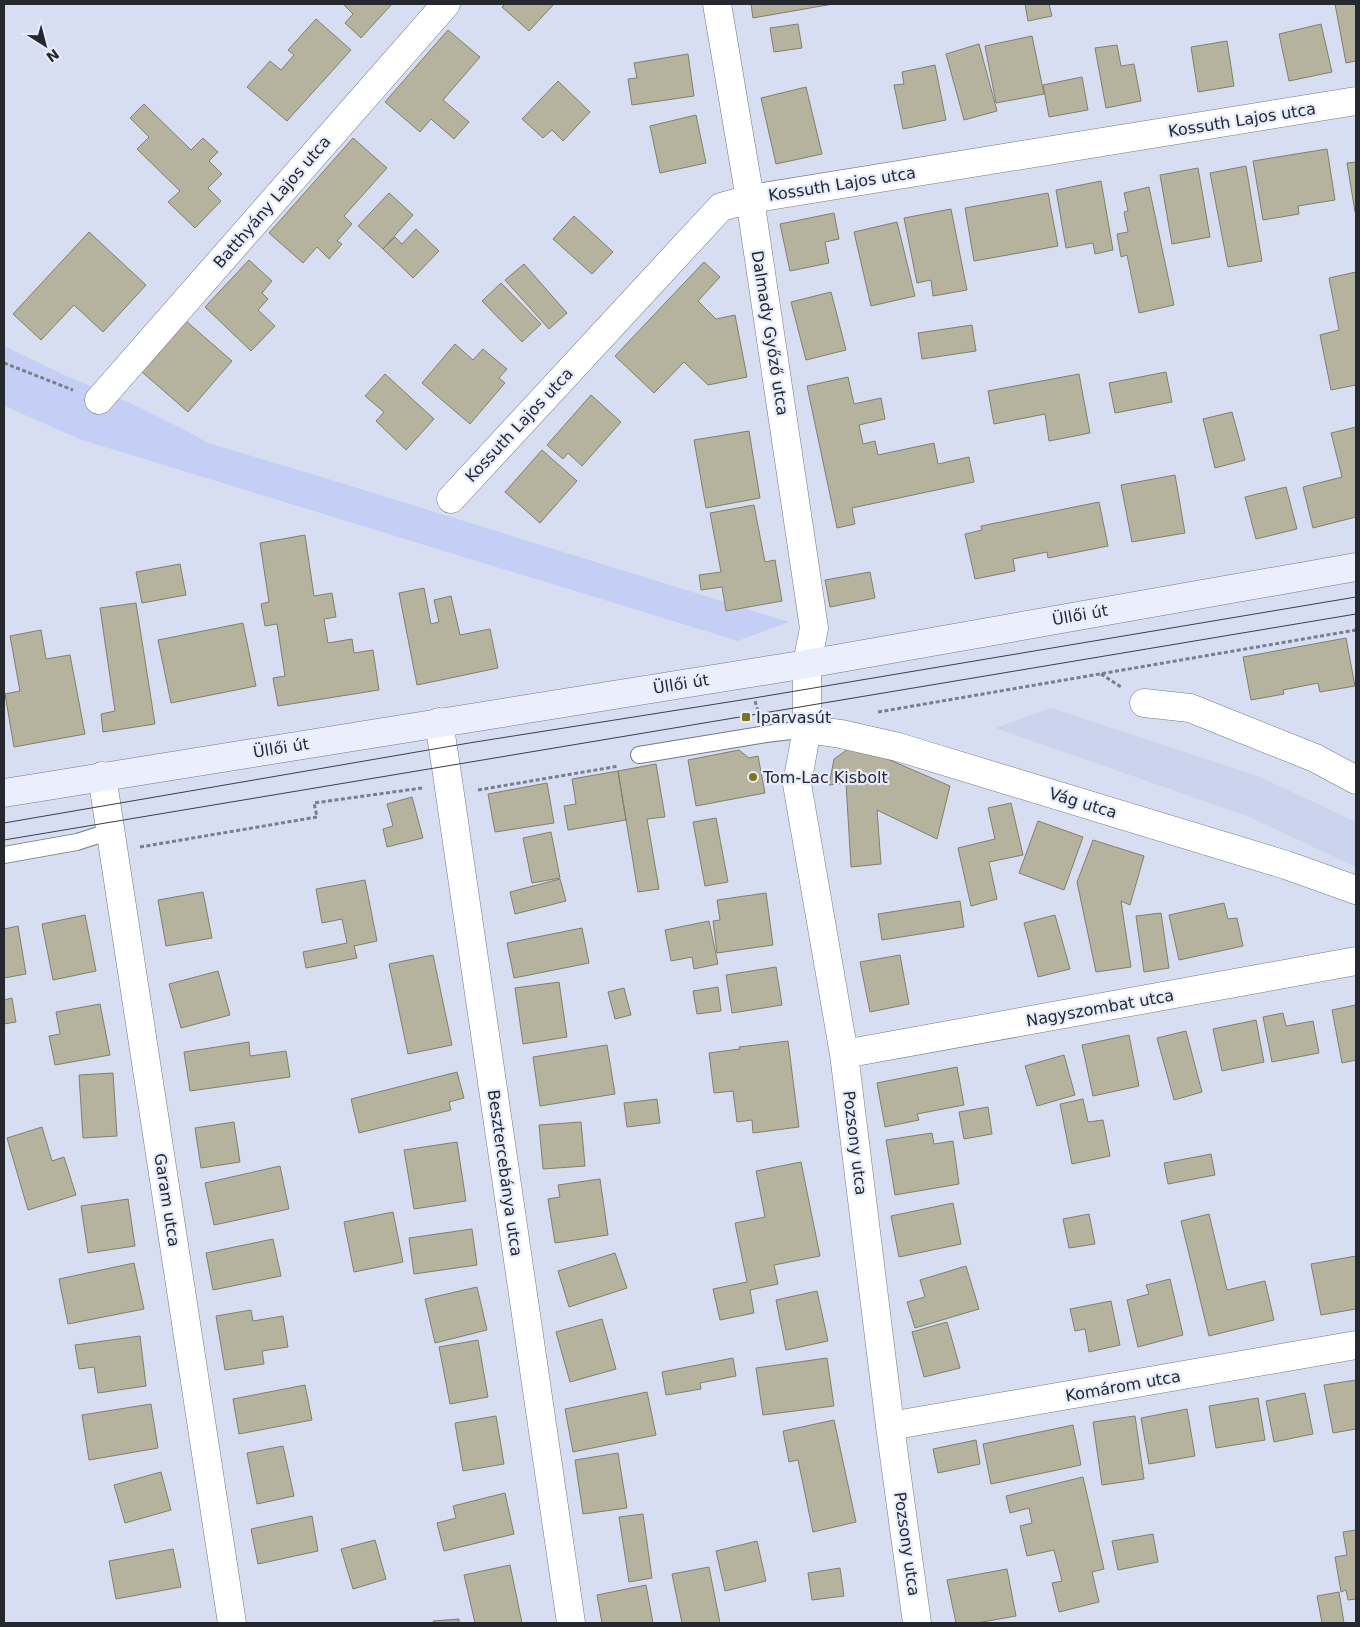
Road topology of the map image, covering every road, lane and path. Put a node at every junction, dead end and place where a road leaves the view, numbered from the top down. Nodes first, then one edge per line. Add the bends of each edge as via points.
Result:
1 (446, 4) edge
2 (717, 4) edge
3 (1356, 102) edge
4 (750, 199) junction
5 (4, 363) edge
6 (99, 400) joint
7 (451, 499) dead end
8 (1356, 567) edge
9 (1356, 630) edge
10 (808, 664) junction
11 (1144, 703) dead end
12 (872, 713) dead end
13 (438, 722) junction
14 (807, 729) junction
15 (639, 755) joint
16 (102, 776) junction
17 (1356, 780) edge
18 (449, 787) junction
19 (4, 793) edge
20 (112, 841) junction
21 (4, 854) edge
22 (1356, 890) edge
23 (1356, 962) edge
24 (844, 1054) junction
25 (1356, 1345) edge
26 (890, 1426) junction
27 (232, 1623) edge
28 (571, 1623) edge
29 (917, 1623) edge

1 - 6 street, Batthyány Lajos utca
2 - 4 street, Dalmady Győző utca
3 - 4 street, Kossuth Lajos utca
4 - 7 street, Kossuth Lajos utca via 721,208
4 - 10 street, Dalmady Győző utca via 814,628
5 - 6 path
8 - 10 main road, Üllői út
9 - 12 path
10 - 13 main road, Üllői út
10 - 14 street, Pozsony utca
11 - 17 street via 1190,708 1315,758
13 - 16 main road, Üllői út
13 - 18 street, Besztercebánya utca
14 - 15 lane
14 - 22 street, Vág utca via 898,747 1286,865
14 - 24 street, Pozsony utca via 797,784
15 - 18 path via 640,763 477,790
16 - 19 main road, Üllői út
16 - 20 street, Garam utca
18 - 20 path via 419,788 314,803 317,817
18 - 28 street, Besztercebánya utca
20 - 21 lane via 77,842
20 - 27 street, Garam utca
23 - 24 street, Nagyszombat utca
24 - 26 street, Pozsony utca
25 - 26 street, Komárom utca
26 - 29 street, Pozsony utca

